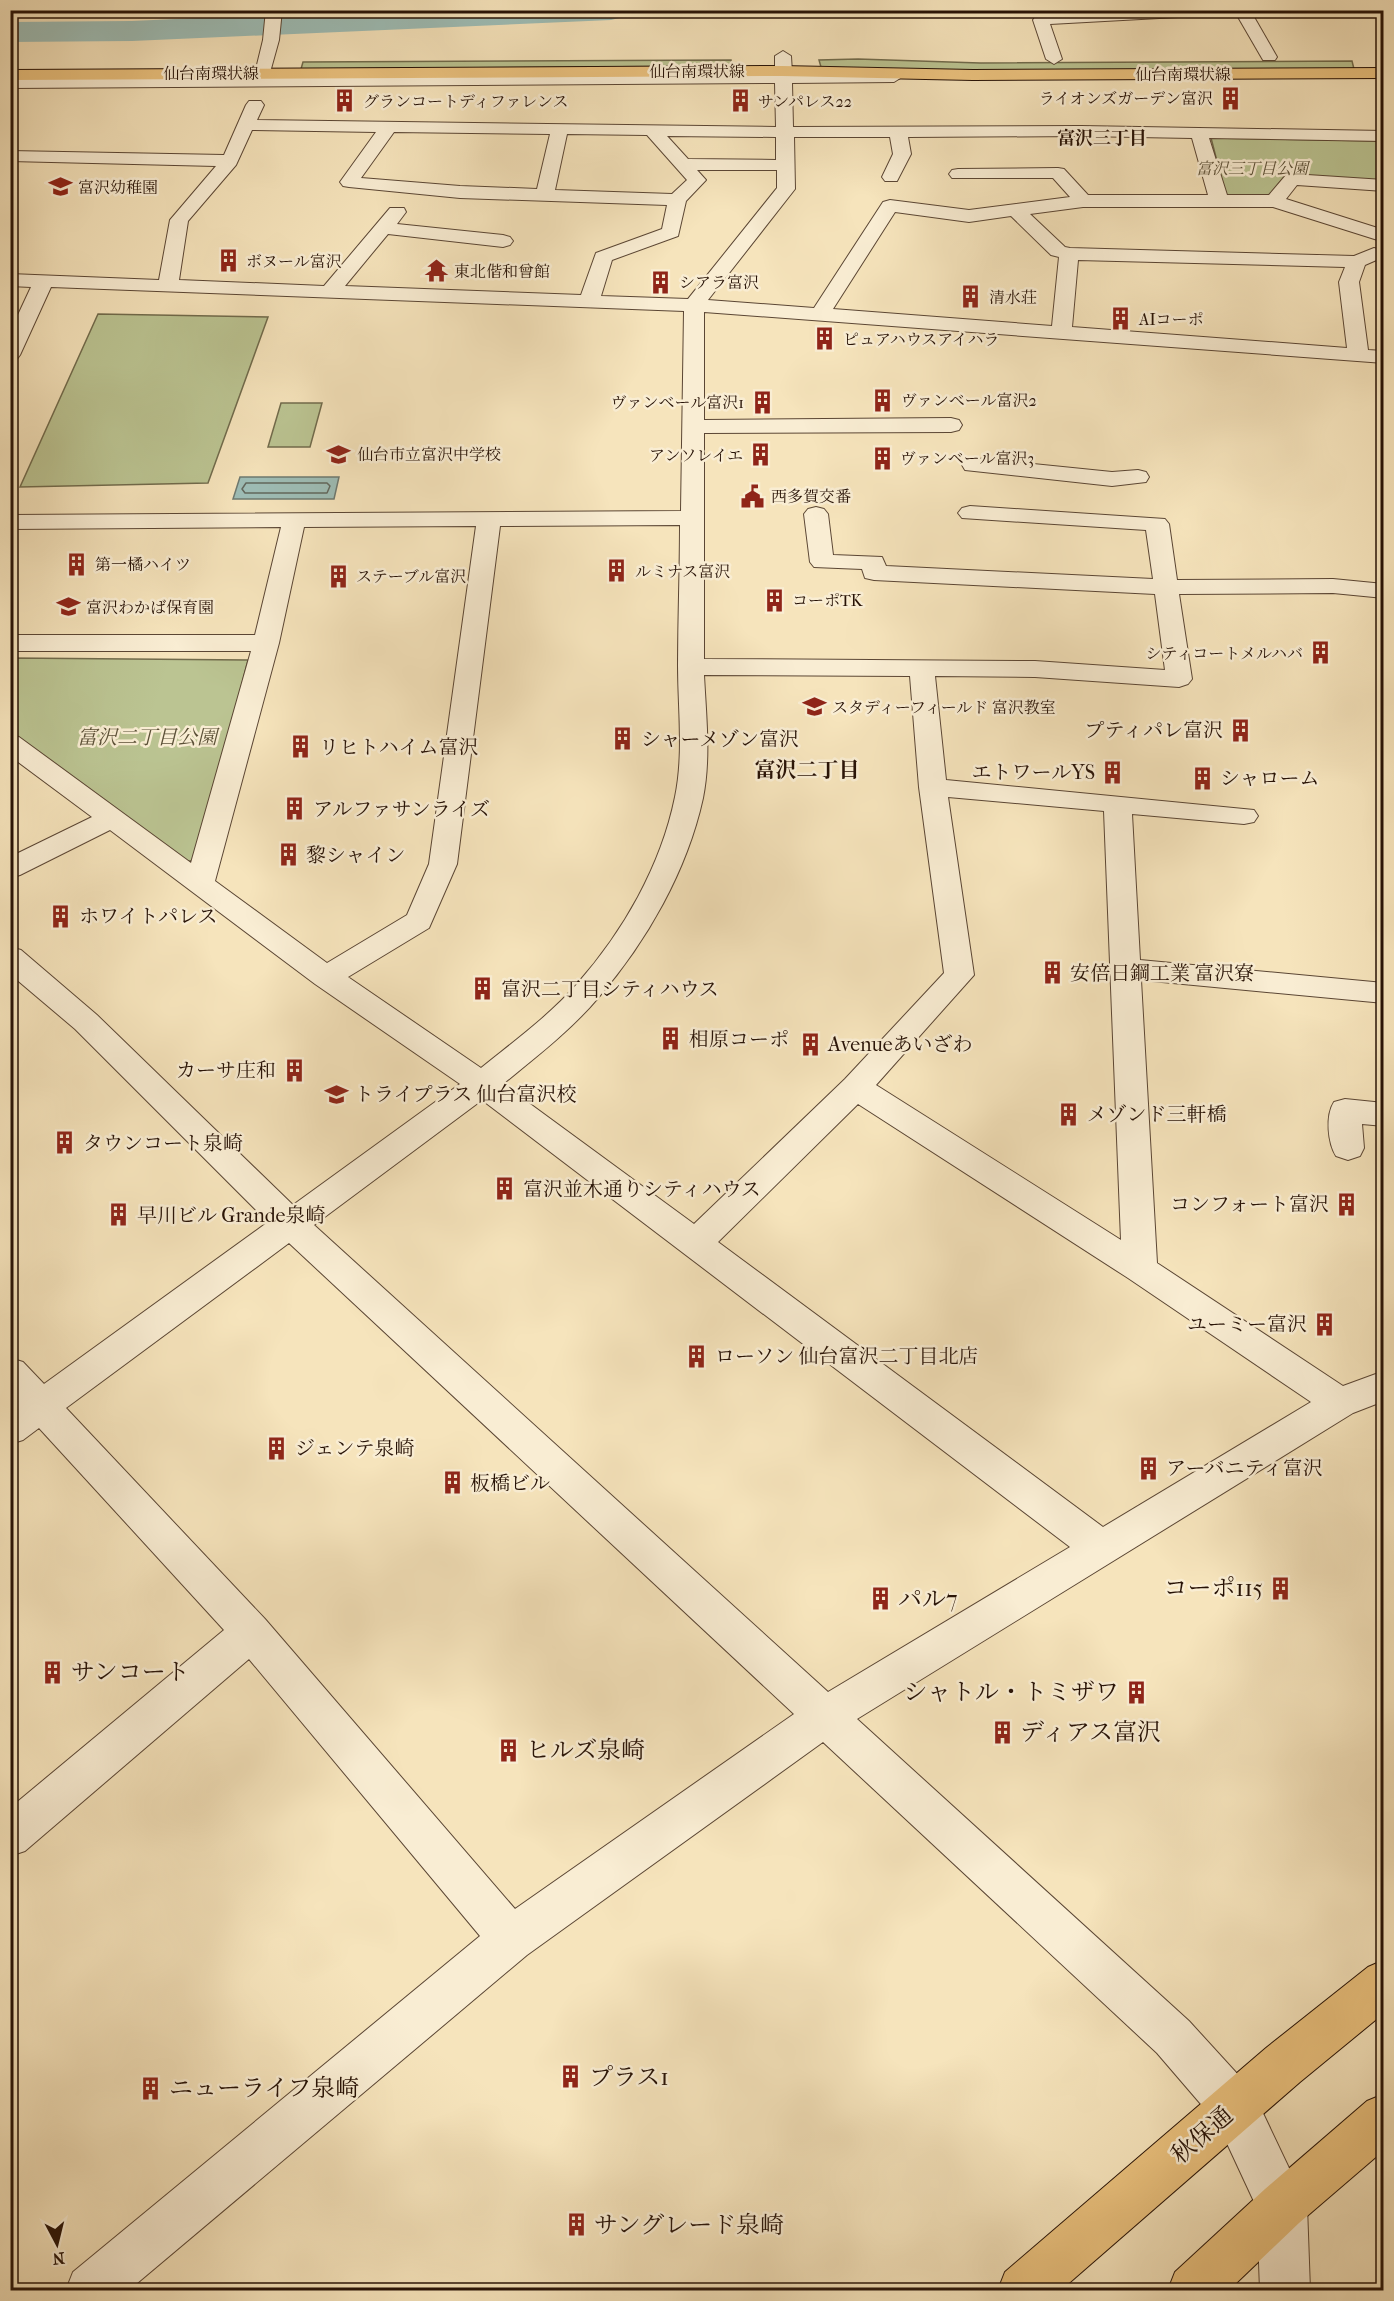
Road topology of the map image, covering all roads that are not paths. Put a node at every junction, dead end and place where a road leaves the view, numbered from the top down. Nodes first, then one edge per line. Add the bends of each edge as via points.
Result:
1 (274, 10) edge
2 (1214, 10) edge
3 (1242, 10) edge
4 (887, 57) dead end
5 (1269, 57) junction
6 (1303, 57) dead end
7 (1013, 58) dead end
8 (1054, 59) junction
9 (10, 60) edge
10 (782, 68) junction
11 (265, 71) junction
12 (1383, 73) edge
13 (10, 75) edge
14 (973, 75) joint
15 (10, 83) edge
16 (247, 125) junction
17 (388, 128) junction
18 (559, 131) junction
19 (653, 131) junction
20 (786, 132) junction
21 (898, 132) junction
22 (955, 132) junction
23 (1199, 133) junction
24 (1383, 136) edge
25 (10, 156) edge
26 (230, 161) junction
27 (683, 164) junction
28 (786, 165) junction
29 (958, 174) junction
30 (891, 177) dead end
31 (1383, 186) edge
32 (545, 194) junction
33 (677, 200) junction
34 (1083, 201) junction
35 (1219, 201) junction
36 (1274, 201) junction
37 (400, 209) dead end
38 (1016, 210) junction
39 (941, 212) junction
40 (383, 228) junction
41 (503, 241) dead end
42 (1376, 251) edge
43 (1069, 254) junction
44 (10, 280) edge
45 (44, 281) junction
46 (168, 285) junction
47 (330, 291) junction
48 (590, 301) junction
49 (694, 305) junction
50 (820, 314) junction
51 (1061, 333) junction
52 (10, 355) edge
53 (1358, 355) junction
54 (1383, 357) edge
55 (951, 425) dead end
56 (693, 427) junction
57 (973, 465) dead end
58 (1031, 470) junction
59 (1138, 477) dead end
60 (970, 513) dead end
61 (816, 514) dead end
62 (1027, 517) junction
63 (692, 518) junction
64 (489, 520) junction
65 (294, 521) junction
66 (10, 522) edge
67 (1167, 587) junction
68 (1383, 591) edge
69 (10, 643) edge
70 (266, 643) junction
71 (691, 667) junction
72 (922, 670) junction
73 (10, 743) edge
74 (933, 787) junction
75 (1118, 806) junction
76 (1244, 816) dead end
77 (112, 818) junction
78 (10, 869) edge
79 (200, 882) junction
80 (10, 957) edge
81 (1127, 969) junction
82 (326, 977) junction
83 (1383, 993) edge
84 (482, 1084) junction
85 (856, 1087) junction
86 (1383, 1115) edge
87 (1348, 1148) dead end
88 (291, 1224) junction
89 (696, 1243) junction
90 (1140, 1269) junction
91 (10, 1372) edge
92 (1383, 1385) edge
93 (1340, 1403) junction
94 (26, 1417) edge
95 (1101, 1548) junction
96 (251, 1632) junction
97 (827, 1716) junction
98 (10, 1836) edge
99 (511, 1940) junction
100 (1383, 1983) edge
101 (1234, 2107) junction
102 (1383, 2118) edge
103 (1282, 2206) junction
104 (91, 2290) edge
105 (1023, 2290) edge
106 (1193, 2290) edge
107 (1285, 2290) edge

1 - 11 street
2 - 8 street via 1041,20
3 - 5 street
4 - 10 main road, 仙台南環状線
5 - 6 main road, 仙台南環状線
5 - 8 main road, 仙台南環状線
7 - 8 main road, 仙台南環状線
9 - 11 main road, 仙台南環状線
10 - 11 street
10 - 11 main road, 仙台南環状線
10 - 14 street
10 - 20 street
11 - 13 main road, 仙台南環状線
11 - 15 street
11 - 16 street
12 - 14 main road, 仙台南環状線
16 - 17 street
16 - 26 street
17 - 18 street
17 - 32 street via 349,182 460,192
18 - 19 street
18 - 32 street
19 - 20 street
19 - 27 street
20 - 21 street
20 - 28 street
21 - 22 street
21 - 30 street via 902,154
22 - 23 street
22 - 29 street
23 - 24 street
23 - 35 street
25 - 26 street
26 - 46 street via 179,220
27 - 28 street
27 - 33 street via 697,180
28 - 49 street via 786,189
29 - 34 street via 1058,173
29 - 39 street
31 - 36 street via 1292,179
32 - 33 street
33 - 48 street via 671,232 603,257
34 - 35 street
34 - 38 street
35 - 36 street
36 - 42 street
37 - 40 street
38 - 39 street via 969,216
38 - 43 street via 1058,251
39 - 50 street via 890,206
40 - 41 street
40 - 47 street
42 - 43 street
42 - 53 street via 1349,282
43 - 51 street
44 - 45 street
45 - 46 street
45 - 52 street
46 - 47 street
47 - 48 street
48 - 49 street
49 - 50 street
49 - 56 street
50 - 51 street
51 - 53 street
53 - 54 street
55 - 56 street
56 - 63 street
57 - 58 street
58 - 59 street via 1112,479
58 - 62 street
60 - 62 street
61 - 67 street via 822,562 873,562 874,573
62 - 67 street via 1157,524
63 - 64 street
63 - 71 street
64 - 65 street
64 - 82 street via 443,864 419,921
65 - 66 street
65 - 70 street
67 - 68 street via 1333,586
67 - 72 street via 1179,679 1035,669
69 - 70 street
70 - 79 street
71 - 72 street
71 - 84 street via 694,748 689,797 669,863 633,931 588,992
72 - 74 street
73 - 77 street
74 - 75 street
74 - 85 street via 959,975
75 - 76 street
75 - 81 street
77 - 78 street
77 - 79 street
79 - 82 street
80 - 88 street via 86,1022
81 - 83 street
81 - 90 street
82 - 84 street
84 - 88 street
84 - 89 street
85 - 89 street
85 - 90 street
86 - 87 street via 1344,1110
88 - 94 street
88 - 97 street
89 - 95 street
90 - 93 street
91 - 94 street
92 - 93 street
93 - 95 street
94 - 96 street
95 - 97 street
96 - 98 street
96 - 99 street
97 - 99 street
97 - 101 street via 1173,2037
99 - 104 street
100 - 101 main road, 秋保通
101 - 103 street
101 - 105 main road, 秋保通
102 - 103 main road
103 - 106 main road
103 - 107 street

